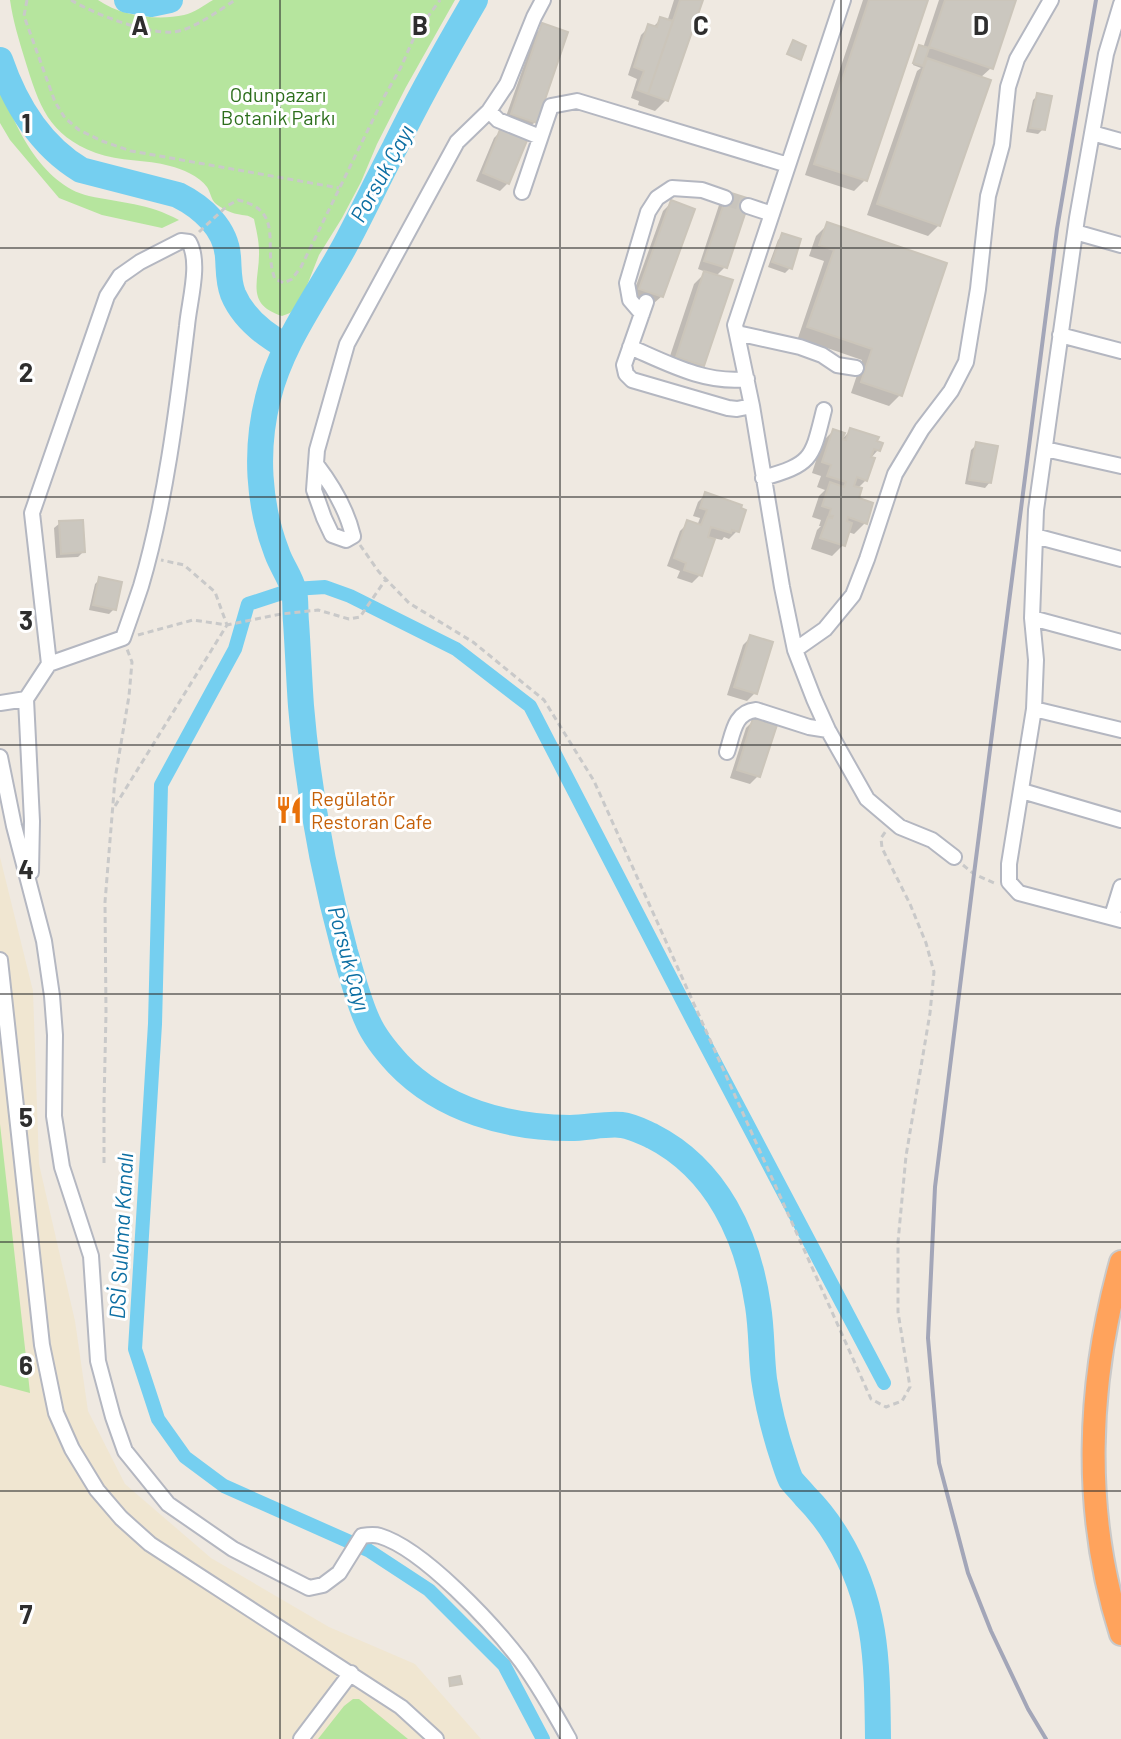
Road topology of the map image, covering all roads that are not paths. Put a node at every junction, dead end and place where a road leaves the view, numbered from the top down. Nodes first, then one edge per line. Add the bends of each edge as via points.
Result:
1 (543, 0) edge
2 (843, 0) edge
3 (1051, 0) edge
4 (1121, 4) edge
5 (1117, 30) edge
6 (489, 111) junction
7 (1092, 133) junction
8 (540, 137) junction
9 (1121, 141) edge
10 (788, 165) junction
11 (522, 192) dead end
12 (725, 198) tunnel mouth
13 (748, 206) tunnel mouth
14 (772, 214) junction
15 (1075, 232) junction
16 (1121, 245) edge
17 (737, 333) junction
18 (1060, 335) junction
19 (630, 347) junction
20 (1121, 351) edge
21 (856, 368) dead end
22 (747, 379) junction
23 (752, 406) junction
24 (824, 410) dead end
25 (1045, 449) junction
26 (316, 464) junction
27 (1121, 466) edge
28 (763, 478) junction
29 (1035, 536) junction
30 (1121, 559) edge
31 (1032, 618) junction
32 (1121, 642) edge
33 (795, 650) junction
34 (49, 664) junction
35 (26, 699) junction
36 (0, 703) edge
37 (1034, 709) junction
38 (828, 730) junction
39 (1121, 730) edge
40 (727, 752) dead end
41 (0, 757) edge
42 (1022, 791) junction
43 (1121, 820) edge
44 (7, 829) edge
45 (954, 857) road end
46 (1121, 887) edge
47 (31, 888) junction
48 (1116, 918) edge
49 (0, 960) edge
50 (1121, 1262) edge
51 (1121, 1634) edge
52 (351, 1673) junction
53 (301, 1739) edge
54 (436, 1739) edge
55 (569, 1739) edge

1 - 6 street via 507,84
2 - 10 street
3 - 33 street via 1017,59 1008,87 966,362 895,474 853,595 825,629
4 - 5 street
5 - 7 street
6 - 8 street
6 - 26 street via 457,142 347,344
7 - 9 street
7 - 15 street
8 - 10 street via 551,106 577,101
8 - 11 street
10 - 14 street
12 - 19 street via 672,188 648,212 627,283 630,300 644,308
13 - 14 street
14 - 17 street via 735,325
15 - 16 street
15 - 18 street
17 - 21 street via 800,347
17 - 22 street
18 - 20 street
18 - 25 street
19 - 22 street via 698,376
19 - 23 street via 625,370 632,380 728,408
22 - 23 street
23 - 28 street
24 - 28 street via 806,461
25 - 27 street
25 - 29 street
26 - 26 street via 314,490 324,518 332,535 346,540 353,536 350,521
28 - 33 street
29 - 30 street
29 - 31 street
31 - 32 street
31 - 37 street
33 - 38 street
34 - 34 street via 123,638 141,585 181,373 194,270 189,242 140,262 120,276 107,296 32,513
34 - 35 street
35 - 36 street
35 - 47 street
37 - 39 street
37 - 42 street
38 - 40 street via 750,710 738,718
38 - 45 street via 867,799 900,827 932,840
41 - 44 street
42 - 43 street
42 - 48 street via 1009,882 1019,893
44 - 47 street
46 - 48 street
47 - 55 street via 52,996 54,1116 62,1167 91,1256 98,1361 125,1451 168,1504 233,1549 309,1588 339,1573 362,1536 376,1534 401,1544 442,1577 520,1659
49 - 52 street via 42,1345 56,1413 72,1449 97,1490 150,1544
50 - 51 highway via 1101,1347 1093,1456 1100,1551
52 - 53 street
52 - 54 street

